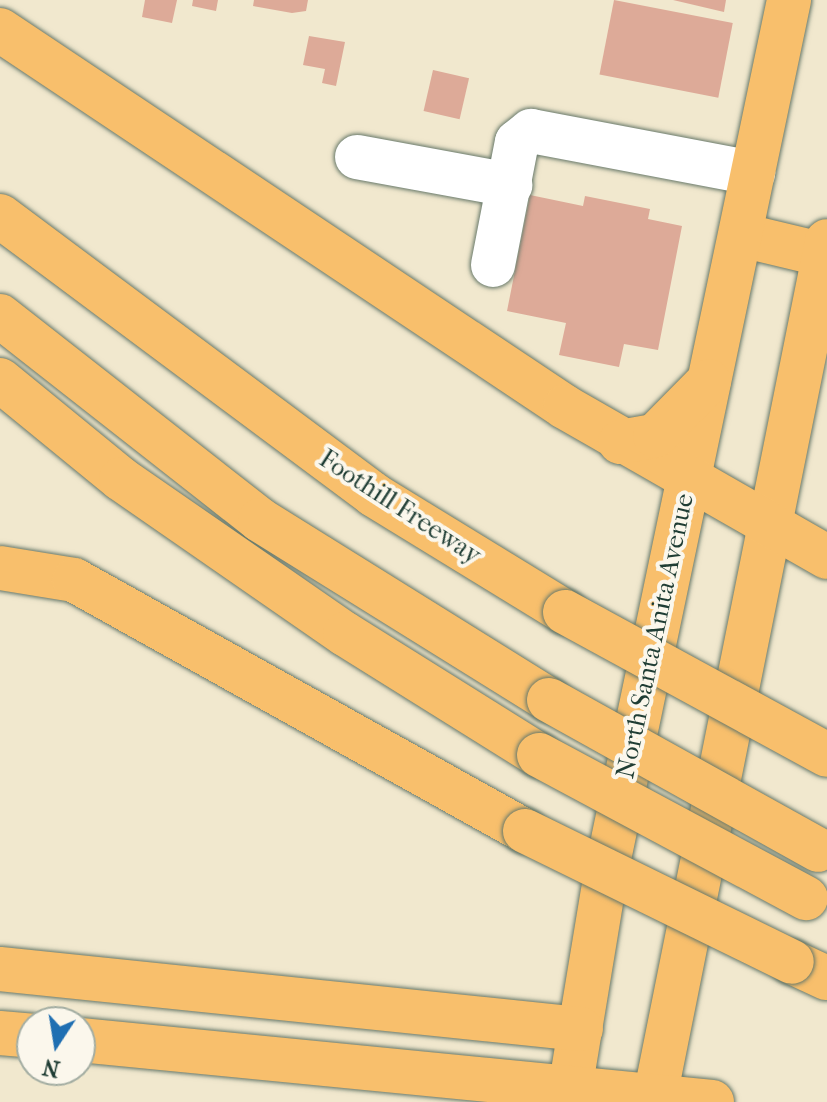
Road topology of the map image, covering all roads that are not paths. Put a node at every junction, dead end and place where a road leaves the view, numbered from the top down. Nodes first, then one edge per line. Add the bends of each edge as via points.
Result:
1 (789, 0) edge
2 (0, 30) edge
3 (357, 157) dead end
4 (755, 160) junction
5 (510, 185) junction
6 (0, 216) edge
7 (741, 235) junction
8 (826, 250) edge
9 (493, 265) dead end
10 (0, 316) edge
11 (0, 380) edge
12 (709, 381) junction
13 (620, 442) junction
14 (687, 483) junction
15 (770, 526) junction
16 (827, 557) edge
17 (0, 568) edge
18 (827, 755) edge
19 (822, 852) edge
20 (816, 903) edge
21 (0, 969) edge
22 (809, 970) edge
23 (581, 1029) junction
24 (96, 1042) edge
25 (570, 1092) edge
26 (655, 1096) edge
27 (712, 1102) edge

1 - 4 main road, North Santa Anita Avenue
2 - 13 main road
3 - 5 lane
4 - 5 lane via 531,131 517,142
4 - 7 main road, North Santa Anita Avenue
5 - 9 lane
6 - 18 main road, Foothill Freeway, bridge via 374,495 565,612
7 - 8 main road
7 - 12 main road, North Santa Anita Avenue
8 - 15 main road
10 - 19 main road, bridge via 260,520 549,700
11 - 20 main road, bridge via 187,524 539,755
12 - 13 main road via 655,436
12 - 14 main road, North Santa Anita Avenue
13 - 14 main road
14 - 15 main road
14 - 23 main road, North Santa Anita Avenue
15 - 16 main road
15 - 26 main road
17 - 22 main road, bridge via 74,580 525,831
21 - 23 main road
23 - 25 main road, North Santa Anita Avenue
24 - 25 main road
25 - 26 main road
26 - 27 main road

